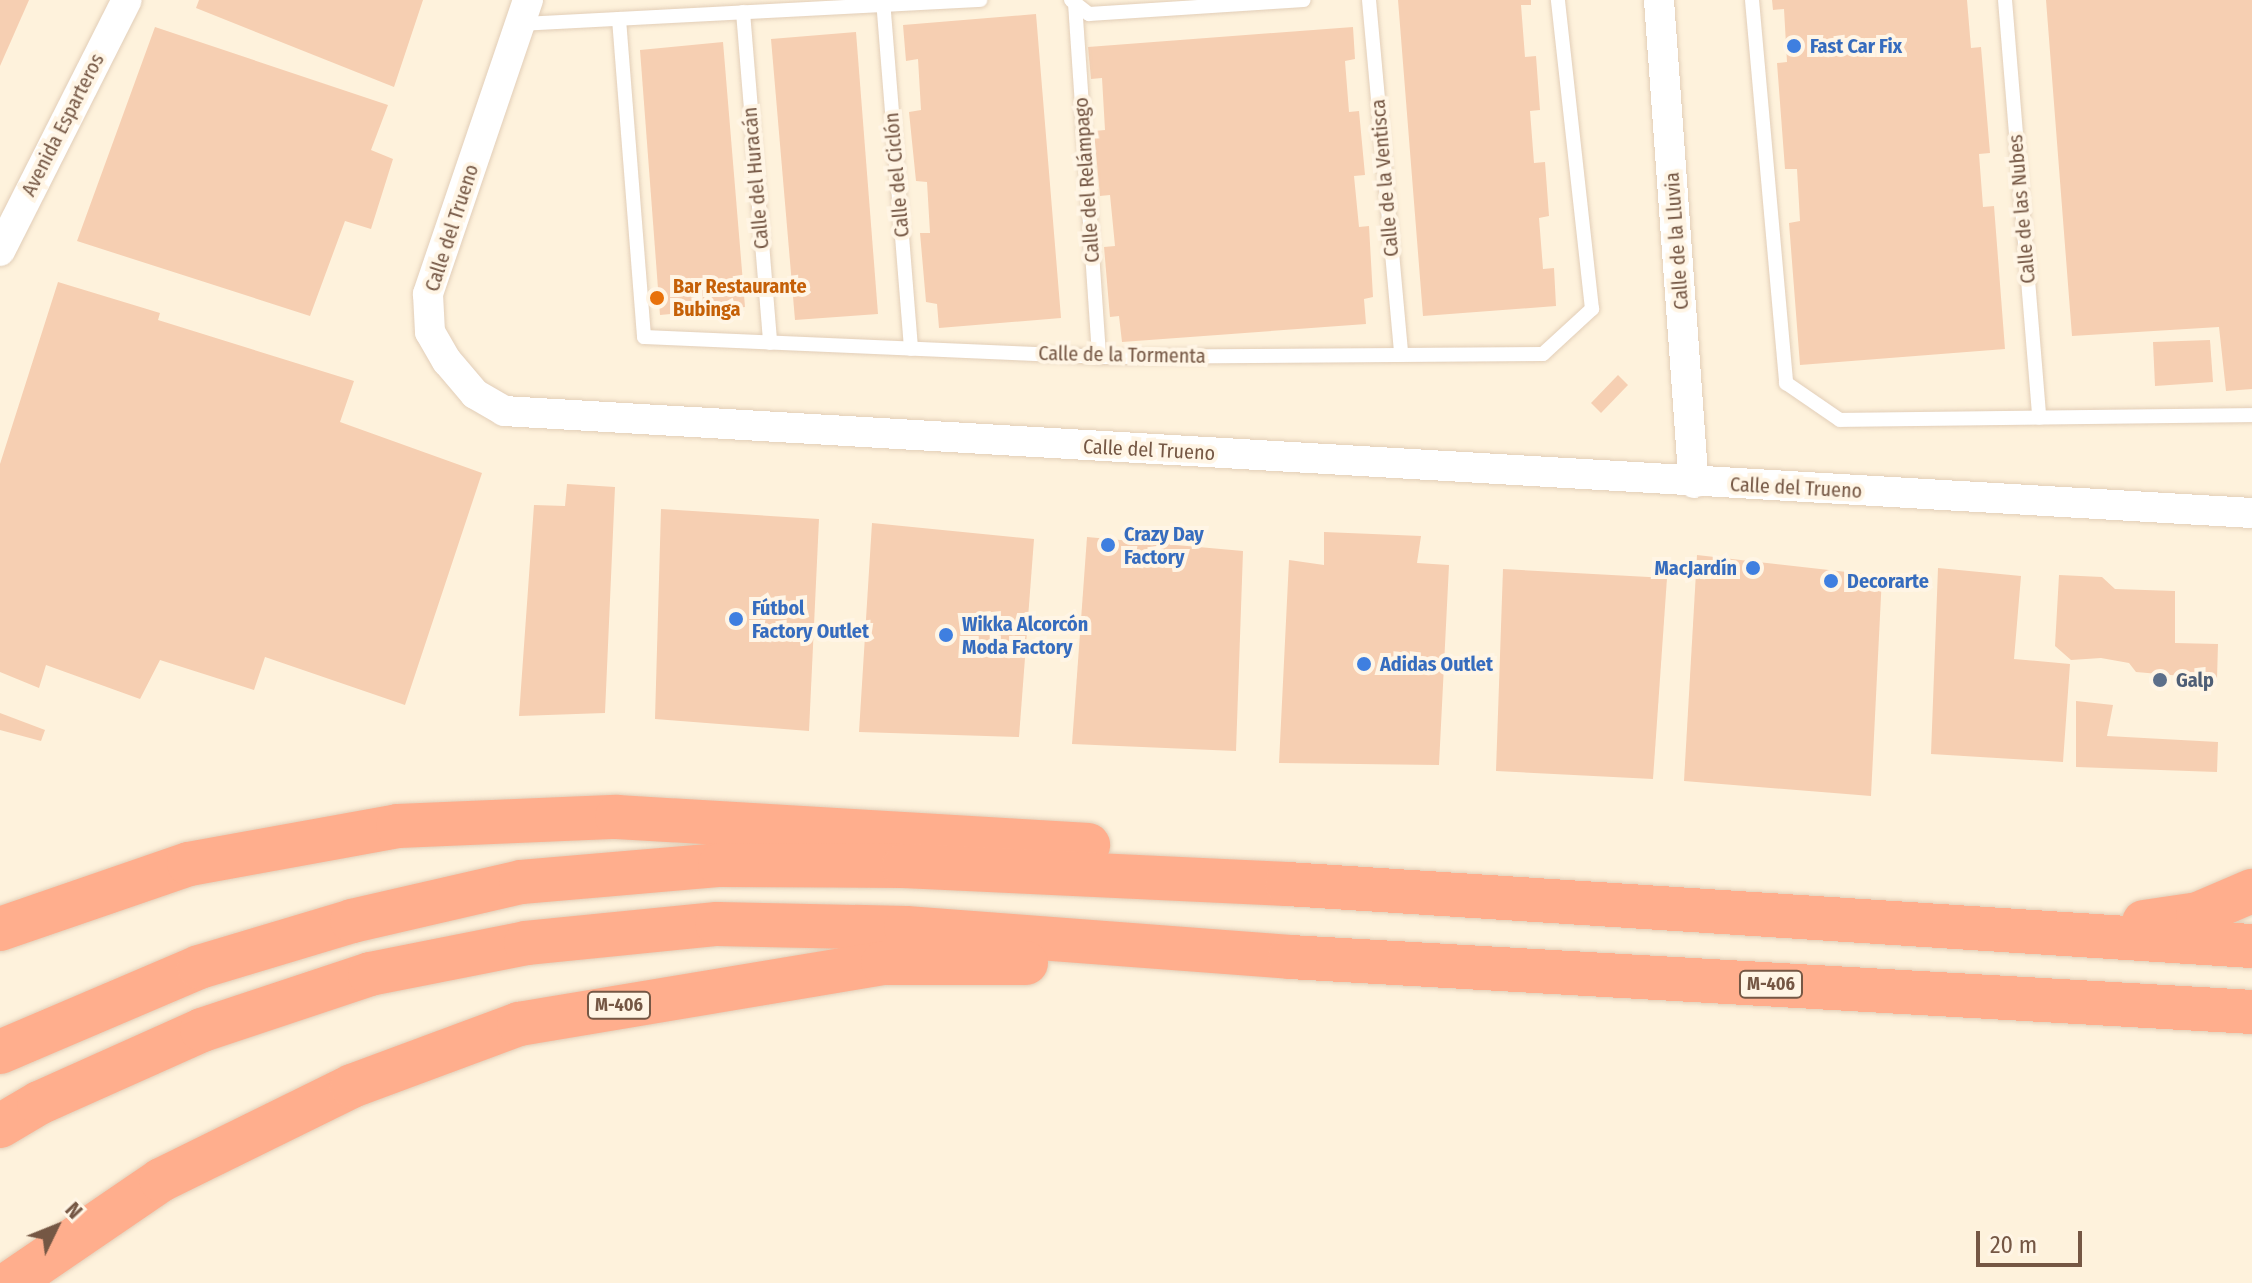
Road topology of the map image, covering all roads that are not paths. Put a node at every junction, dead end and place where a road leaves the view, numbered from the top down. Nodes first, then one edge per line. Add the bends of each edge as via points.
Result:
1 (127, 0) edge
2 (980, 0) edge
3 (1304, 0) edge
4 (1369, 0) edge
5 (1558, 0) edge
6 (1659, 0) edge
7 (1752, 0) edge
8 (2005, 0) edge
9 (883, 2) edge
10 (1073, 2) edge
11 (524, 12) edge
12 (743, 12) junction
13 (619, 19) junction
14 (0, 251) edge
15 (770, 343) junction
16 (911, 349) junction
17 (1401, 355) junction
18 (1099, 357) junction
19 (2252, 415) edge
20 (2039, 418) junction
21 (1694, 483) junction
22 (2252, 513) edge
23 (1287, 884) junction
24 (2252, 891) edge
25 (0, 929) edge
26 (2043, 935) junction
27 (2252, 946) edge
28 (1290, 957) junction
29 (2252, 1012) edge
30 (0, 1052) edge
31 (0, 1126) edge
32 (10, 1283) edge

1 - 14 street, Avenida Esparteros
2 - 9 lane
3 - 10 lane via 1089,14
4 - 17 lane, Calle de la Ventisca
5 - 17 lane, Calle de la Tormenta via 1592,309 1543,354
6 - 21 street, Calle de la Lluvia
7 - 20 lane via 1786,383 1840,420
8 - 20 lane, Calle de las Nubes
9 - 12 lane
9 - 16 lane, Calle del Ciclón
10 - 18 lane, Calle del Relámpago
11 - 13 lane
11 - 21 street, Calle del Trueno via 428,294 430,332 447,361 475,394 504,411
12 - 13 lane
12 - 15 lane, Calle del Huracán
13 - 15 lane, Calle de la Tormenta via 644,337
15 - 16 lane, Calle de la Tormenta
16 - 18 lane, Calle de la Tormenta
17 - 18 lane, Calle de la Tormenta
19 - 20 lane
21 - 22 street, Calle del Trueno
23 - 25 highway via 1102,847 617,817 398,826 353,834 189,864
23 - 26 highway
23 - 30 highway via 873,865 720,865 521,882 352,921 199,967
24 - 26 highway via 2198,914
26 - 27 highway
28 - 29 highway, M-406
28 - 31 highway, M-406 via 906,928 717,924 526,943 370,974 202,1030 39,1103
28 - 32 highway, M-406 via 883,963 519,1024 352,1086 161,1180

